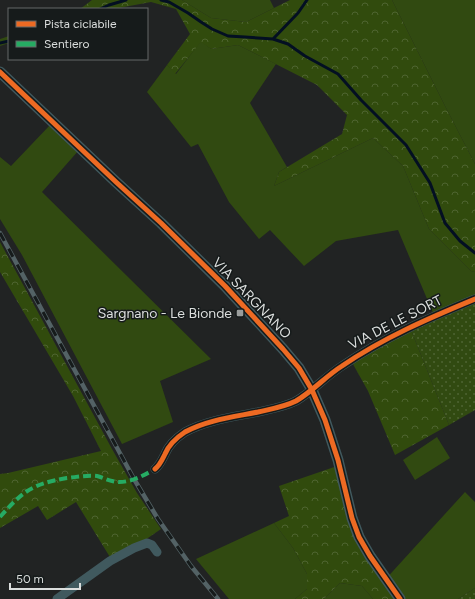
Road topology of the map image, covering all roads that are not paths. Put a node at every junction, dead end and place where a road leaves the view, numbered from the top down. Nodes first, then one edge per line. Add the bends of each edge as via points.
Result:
1 (0, 72) edge
2 (475, 299) edge
3 (312, 390) junction
4 (155, 469) dead end
5 (157, 552) dead end
6 (57, 599) edge
7 (400, 599) edge

1 - 3 street, VIA SARGNANO via 225,286 299,368
2 - 3 street, VIA DE LE SORT via 377,344 341,366
3 - 4 street, VIA DE LE SORT via 283,406 198,426 171,443
3 - 7 street, VIA SARGNANO via 338,460 359,537
5 - 6 street via 147,543 134,548 110,561

